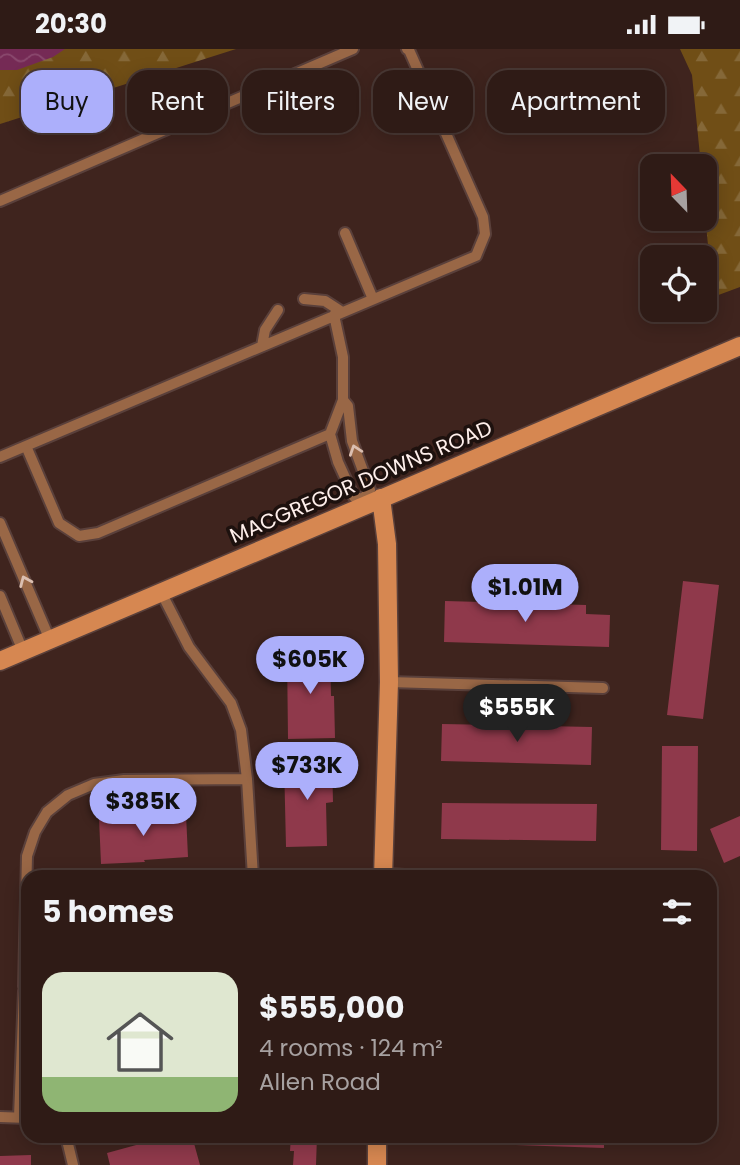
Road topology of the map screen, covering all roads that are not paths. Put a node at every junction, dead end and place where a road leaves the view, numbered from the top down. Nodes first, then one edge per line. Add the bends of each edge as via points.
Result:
1 (353, 49) edge
2 (407, 49) edge
3 (0, 201) edge
4 (345, 233) dead end
5 (304, 299) dead end
6 (373, 299) junction
7 (278, 310) dead end
8 (338, 314) junction
9 (262, 346) junction
10 (740, 346) edge
11 (343, 400) junction
12 (330, 434) junction
13 (26, 446) junction
14 (0, 457) edge
15 (370, 500) junction
16 (0, 523) edge
17 (3, 537) edge
18 (161, 592) junction
19 (0, 596) edge
20 (50, 640) junction
21 (23, 651) junction
22 (0, 661) edge
23 (389, 682) junction
24 (603, 688) dead end
25 (247, 779) junction
26 (27, 870) edge
27 (253, 870) edge
28 (384, 870) edge
29 (0, 1117) edge
30 (21, 1117) edge
31 (68, 1143) edge
32 (377, 1143) edge
33 (73, 1165) edge
34 (376, 1165) edge

1 - 3 lane
2 - 6 lane via 483,217 485,234 476,256
4 - 6 lane
5 - 8 lane via 325,301
6 - 8 lane
7 - 9 lane via 265,330
8 - 9 lane
8 - 11 lane
9 - 13 lane
10 - 15 street, MACGREGOR DOWNS ROAD
11 - 12 lane
15 -> 11 lane
12 - 13 lane via 98,533 79,536 59,523
12 - 15 lane via 354,497
13 - 14 lane
15 - 18 street, MACGREGOR DOWNS ROAD
15 - 23 street via 387,544
16 - 17 lane
20 -> 17 lane
18 - 20 street, MACGREGOR DOWNS ROAD
18 - 25 lane via 189,647 231,703 241,730
19 - 21 lane
20 - 21 street, MACGREGOR DOWNS ROAD
21 - 22 street, MACGREGOR DOWNS ROAD
23 - 24 lane
23 - 28 street
25 - 26 lane via 94,784 47,812 35,832
25 - 27 lane
29 - 30 lane
31 - 33 lane
32 - 34 street

